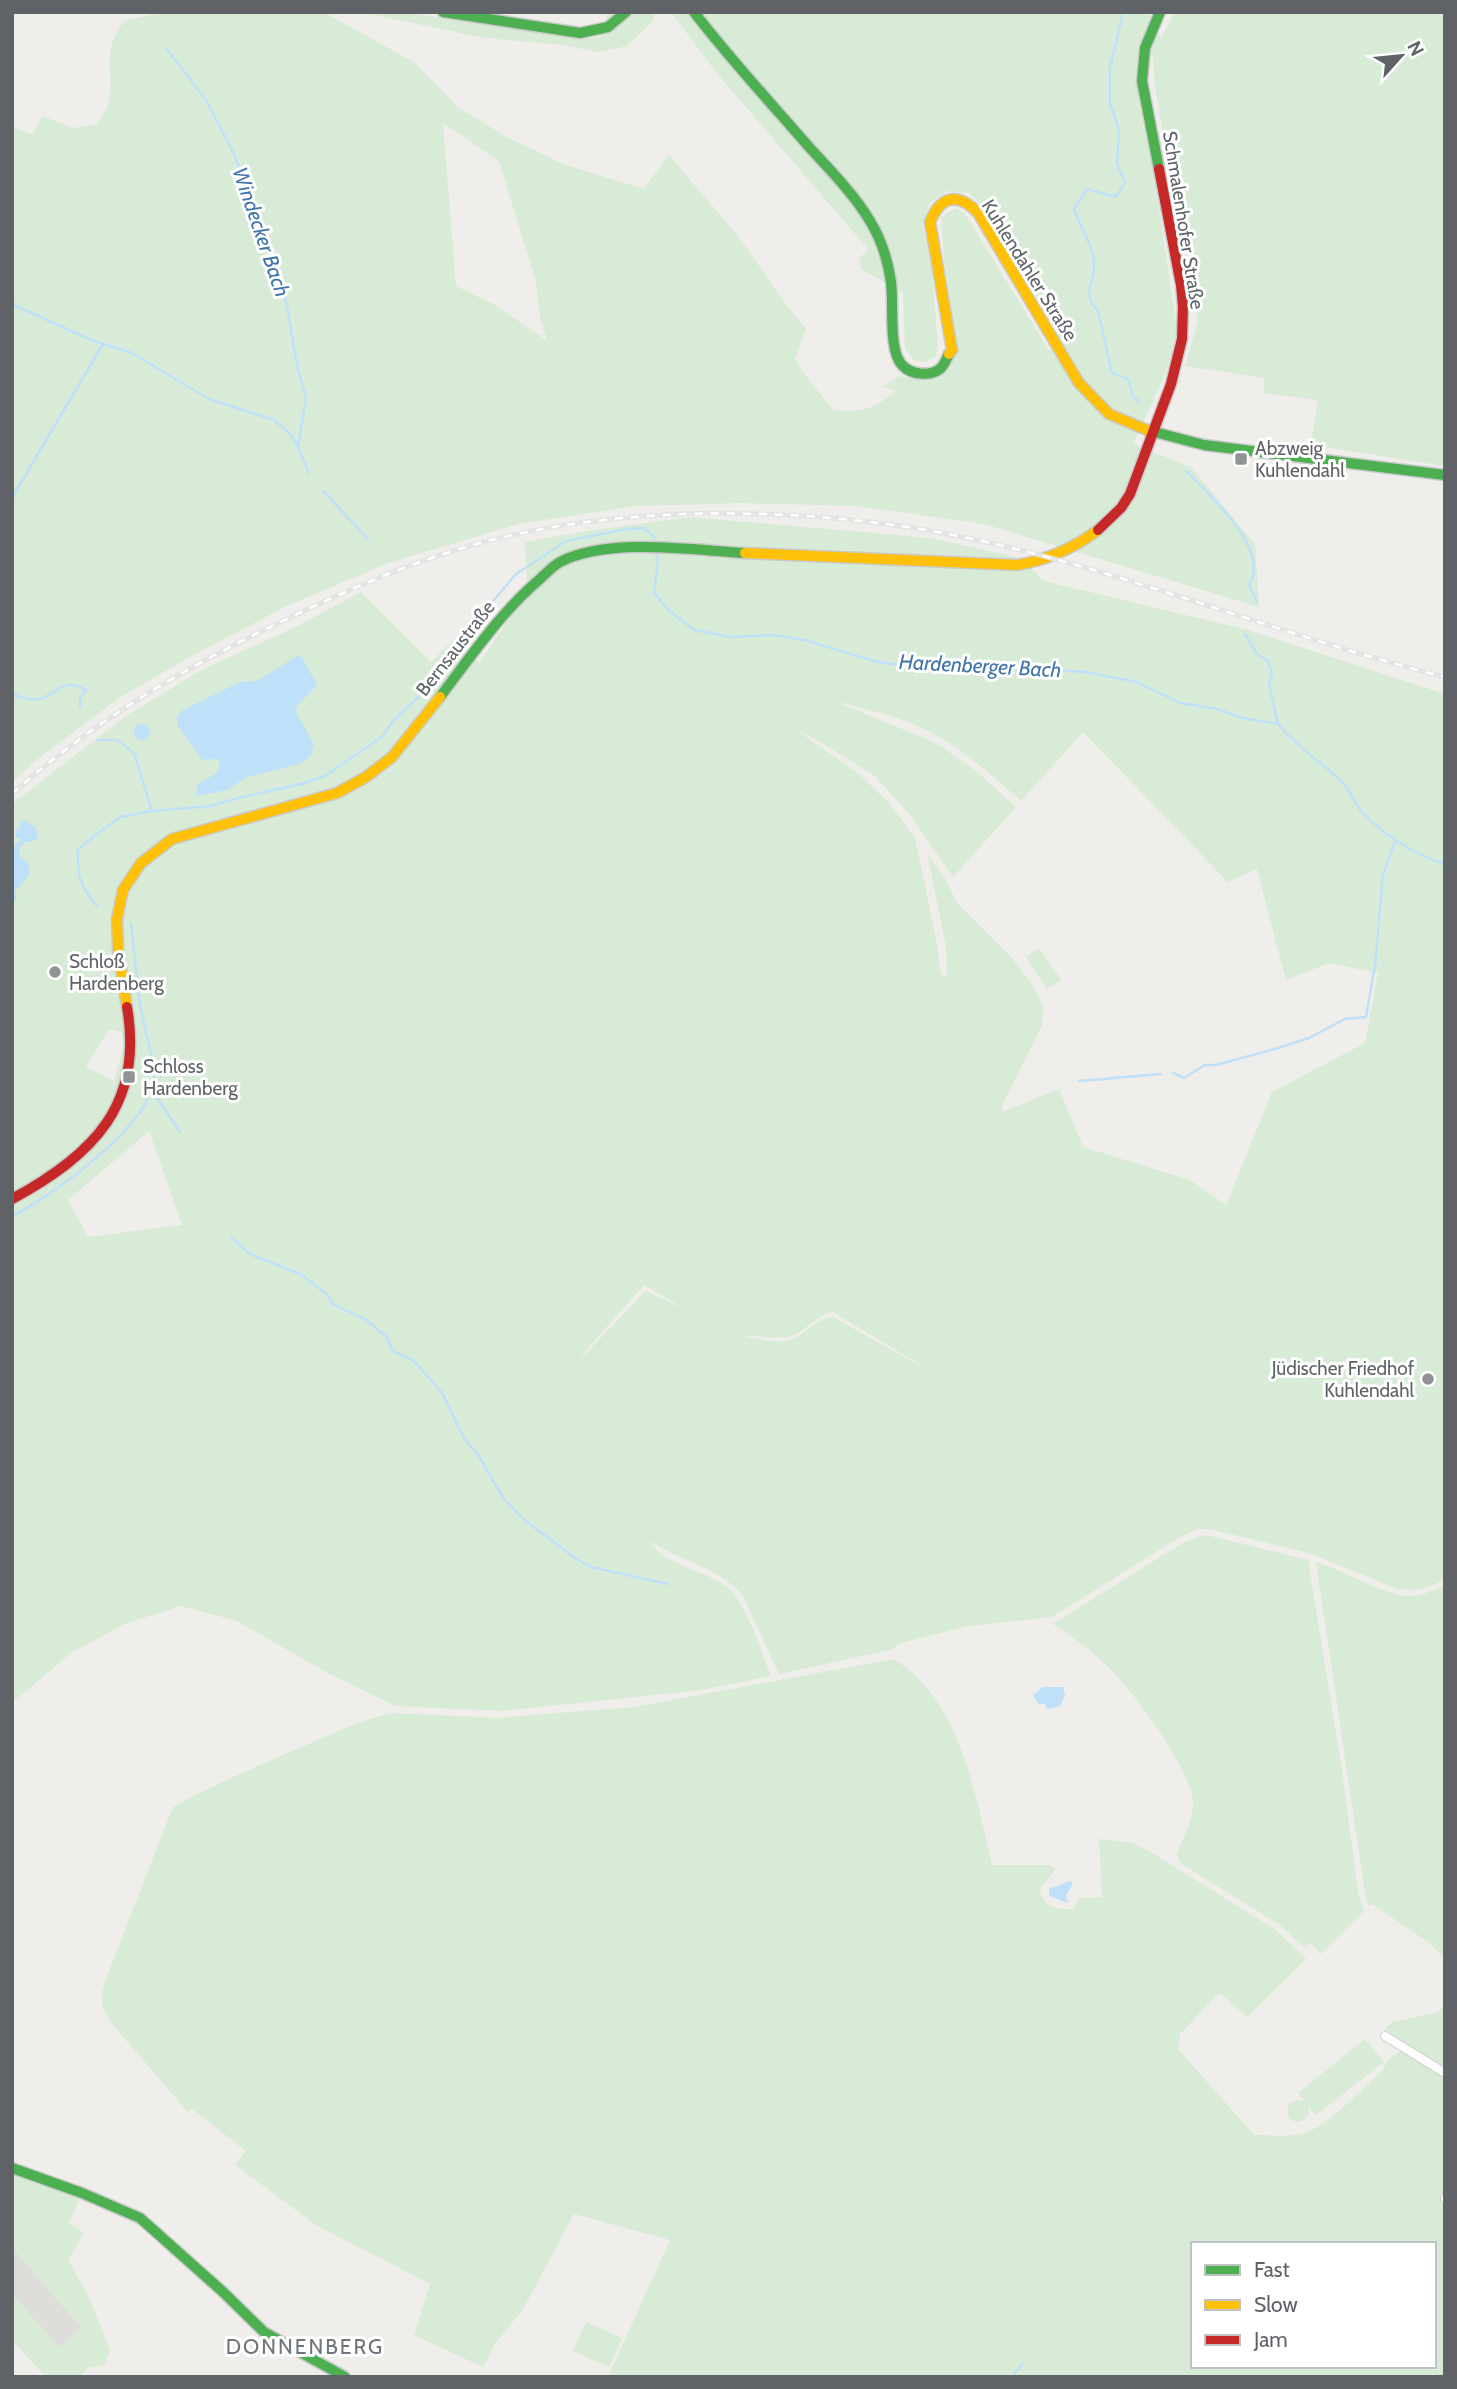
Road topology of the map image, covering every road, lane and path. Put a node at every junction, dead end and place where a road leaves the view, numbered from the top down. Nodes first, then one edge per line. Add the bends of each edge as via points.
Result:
1 (443, 12) edge
2 (626, 12) edge
3 (694, 12) edge
4 (1160, 12) edge
5 (1153, 433) junction
6 (1445, 475) edge
7 (12, 1199) edge
8 (1385, 2036) dead end
9 (1445, 2073) edge
10 (12, 2168) edge
11 (345, 2377) edge

1 - 2 main road via 580,33 608,27
3 - 5 main road, Kuhlendahler Straße via 870,222 888,266 894,351 904,368 912,373 933,372 952,350 930,222 940,204 959,199 978,213 1079,383 1109,414
4 - 5 main road, Schmalenhofer Straße via 1145,48 1142,81 1179,280 1183,333 1179,363
5 - 6 main road, Kuhlendahler Straße via 1204,445
5 - 7 main road, Bernsaustraße via 1128,497 1100,529 1060,555 1035,564 662,547 602,549 558,563 516,600 392,757 359,783 172,839 154,849 134,870 117,914 116,940 132,1048 125,1090 99,1133 76,1158
8 - 9 street
10 - 11 main road via 140,2218 264,2332

